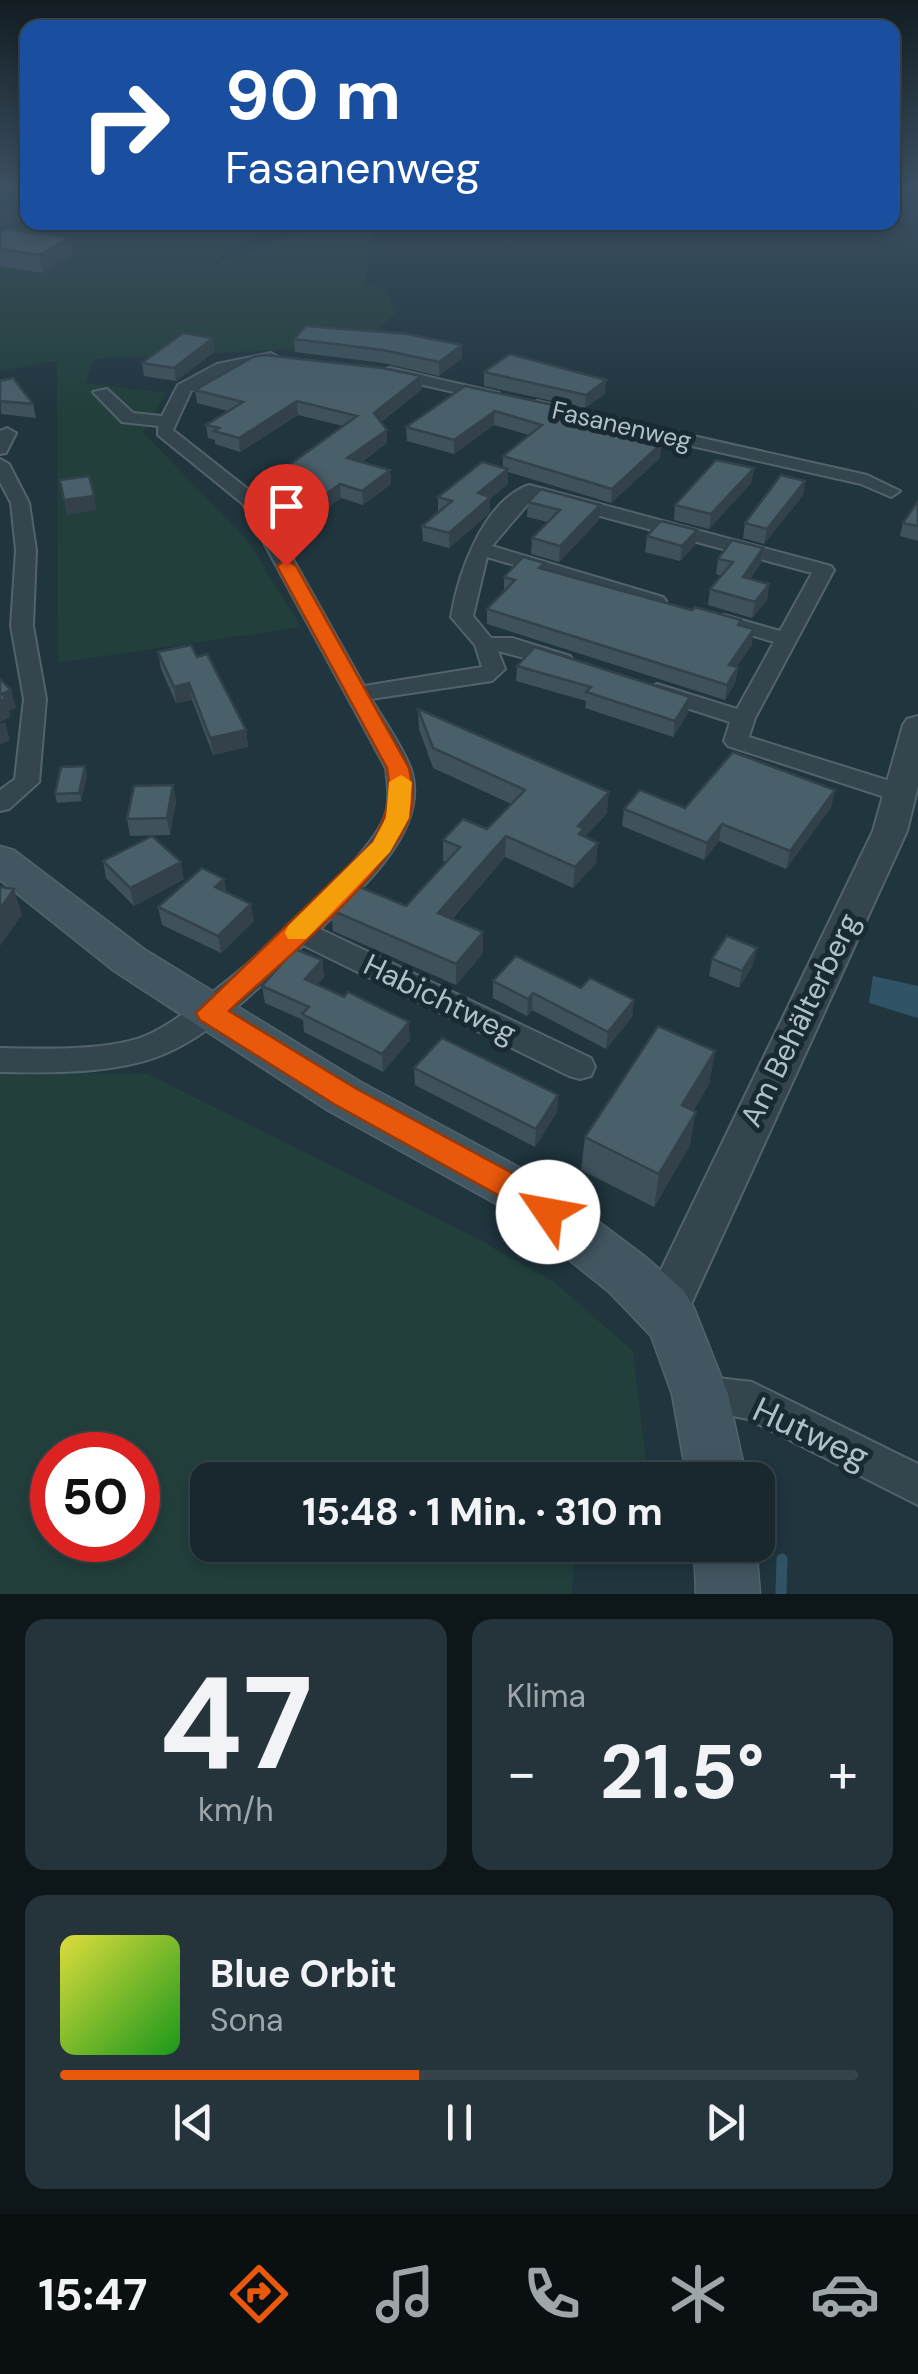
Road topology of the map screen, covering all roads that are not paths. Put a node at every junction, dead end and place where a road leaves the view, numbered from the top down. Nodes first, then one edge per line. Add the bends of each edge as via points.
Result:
1 (289, 360) edge
2 (364, 369) edge
3 (101, 392) dead end
4 (168, 422) junction
5 (0, 464) edge
6 (891, 491) dead end
7 (10, 506) edge
8 (480, 549) junction
9 (671, 606) edge
10 (710, 617) edge
11 (786, 639) junction
12 (484, 644) junction
13 (583, 668) edge
14 (636, 685) edge
15 (358, 694) junction
16 (743, 718) junction
17 (918, 725) edge
18 (900, 792) junction
19 (0, 803) edge
20 (0, 859) edge
21 (299, 931) junction
22 (210, 1013) junction
23 (0, 1060) edge
24 (580, 1068) dead end
25 (666, 1308) junction
26 (700, 1394) junction
27 (713, 1462) edge
28 (918, 1485) edge
29 (727, 1562) edge
30 (728, 1594) edge

1 - 4 street via 223,367 184,388
2 - 6 street, Fasanenweg via 867,480
3 - 4 street via 128,418
4 - 15 street via 164,430 251,501
5 - 7 street
7 - 19 street via 26,550 22,626 35,699 27,782
8 - 9 street
8 - 11 street via 494,523 529,491 824,570
8 - 12 street via 462,617
10 - 11 street
11 - 16 street
12 - 13 street
12 - 15 street via 494,669 484,676
14 - 16 street
15 - 21 street via 398,768 398,818 382,846
16 - 18 street via 736,741
17 - 18 street, Am Behälterberg
18 - 25 street, Am Behälterberg via 890,831
20 - 22 main road via 129,960
21 - 22 street
21 - 24 street, Habichtweg
22 - 23 street via 151,1046
22 - 25 main road via 525,1195
25 - 26 main road
26 - 27 main road
26 - 28 street, Hutweg via 752,1401
29 - 30 main road

